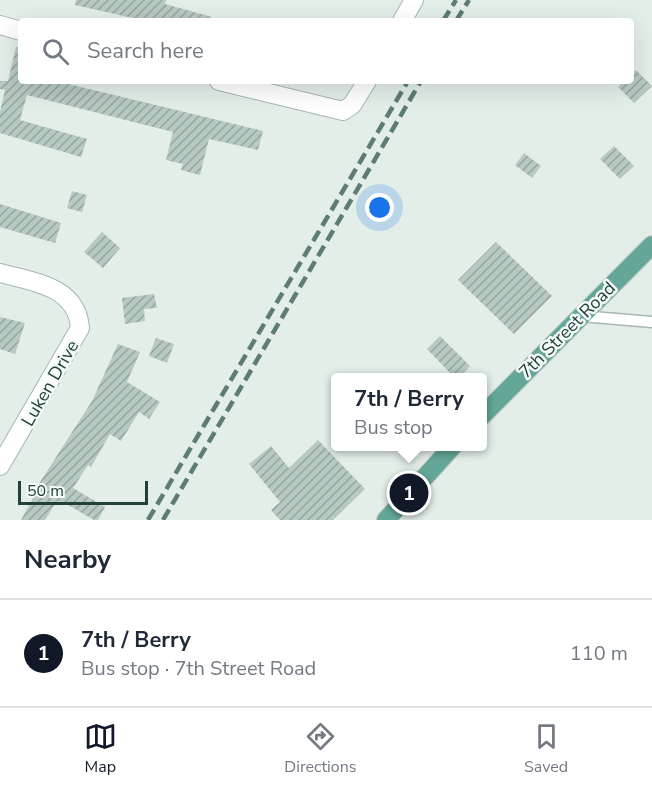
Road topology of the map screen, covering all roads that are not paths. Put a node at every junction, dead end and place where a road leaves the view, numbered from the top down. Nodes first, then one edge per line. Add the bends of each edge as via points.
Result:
1 (414, 0) edge
2 (404, 18) edge
3 (0, 25) edge
4 (18, 30) edge
5 (231, 84) edge
6 (365, 84) edge
7 (652, 245) edge
8 (0, 273) edge
9 (580, 316) junction
10 (652, 322) edge
11 (487, 412) edge
12 (449, 451) edge
13 (0, 466) edge
14 (386, 520) edge

1 - 2 street
3 - 4 street
5 - 6 street via 343,111 352,105
7 - 9 main road, 7th Street Road
8 - 13 street, Luken Drive via 61,292 74,306 80,328
9 - 10 lane
9 - 11 main road, 7th Street Road
12 - 14 main road

